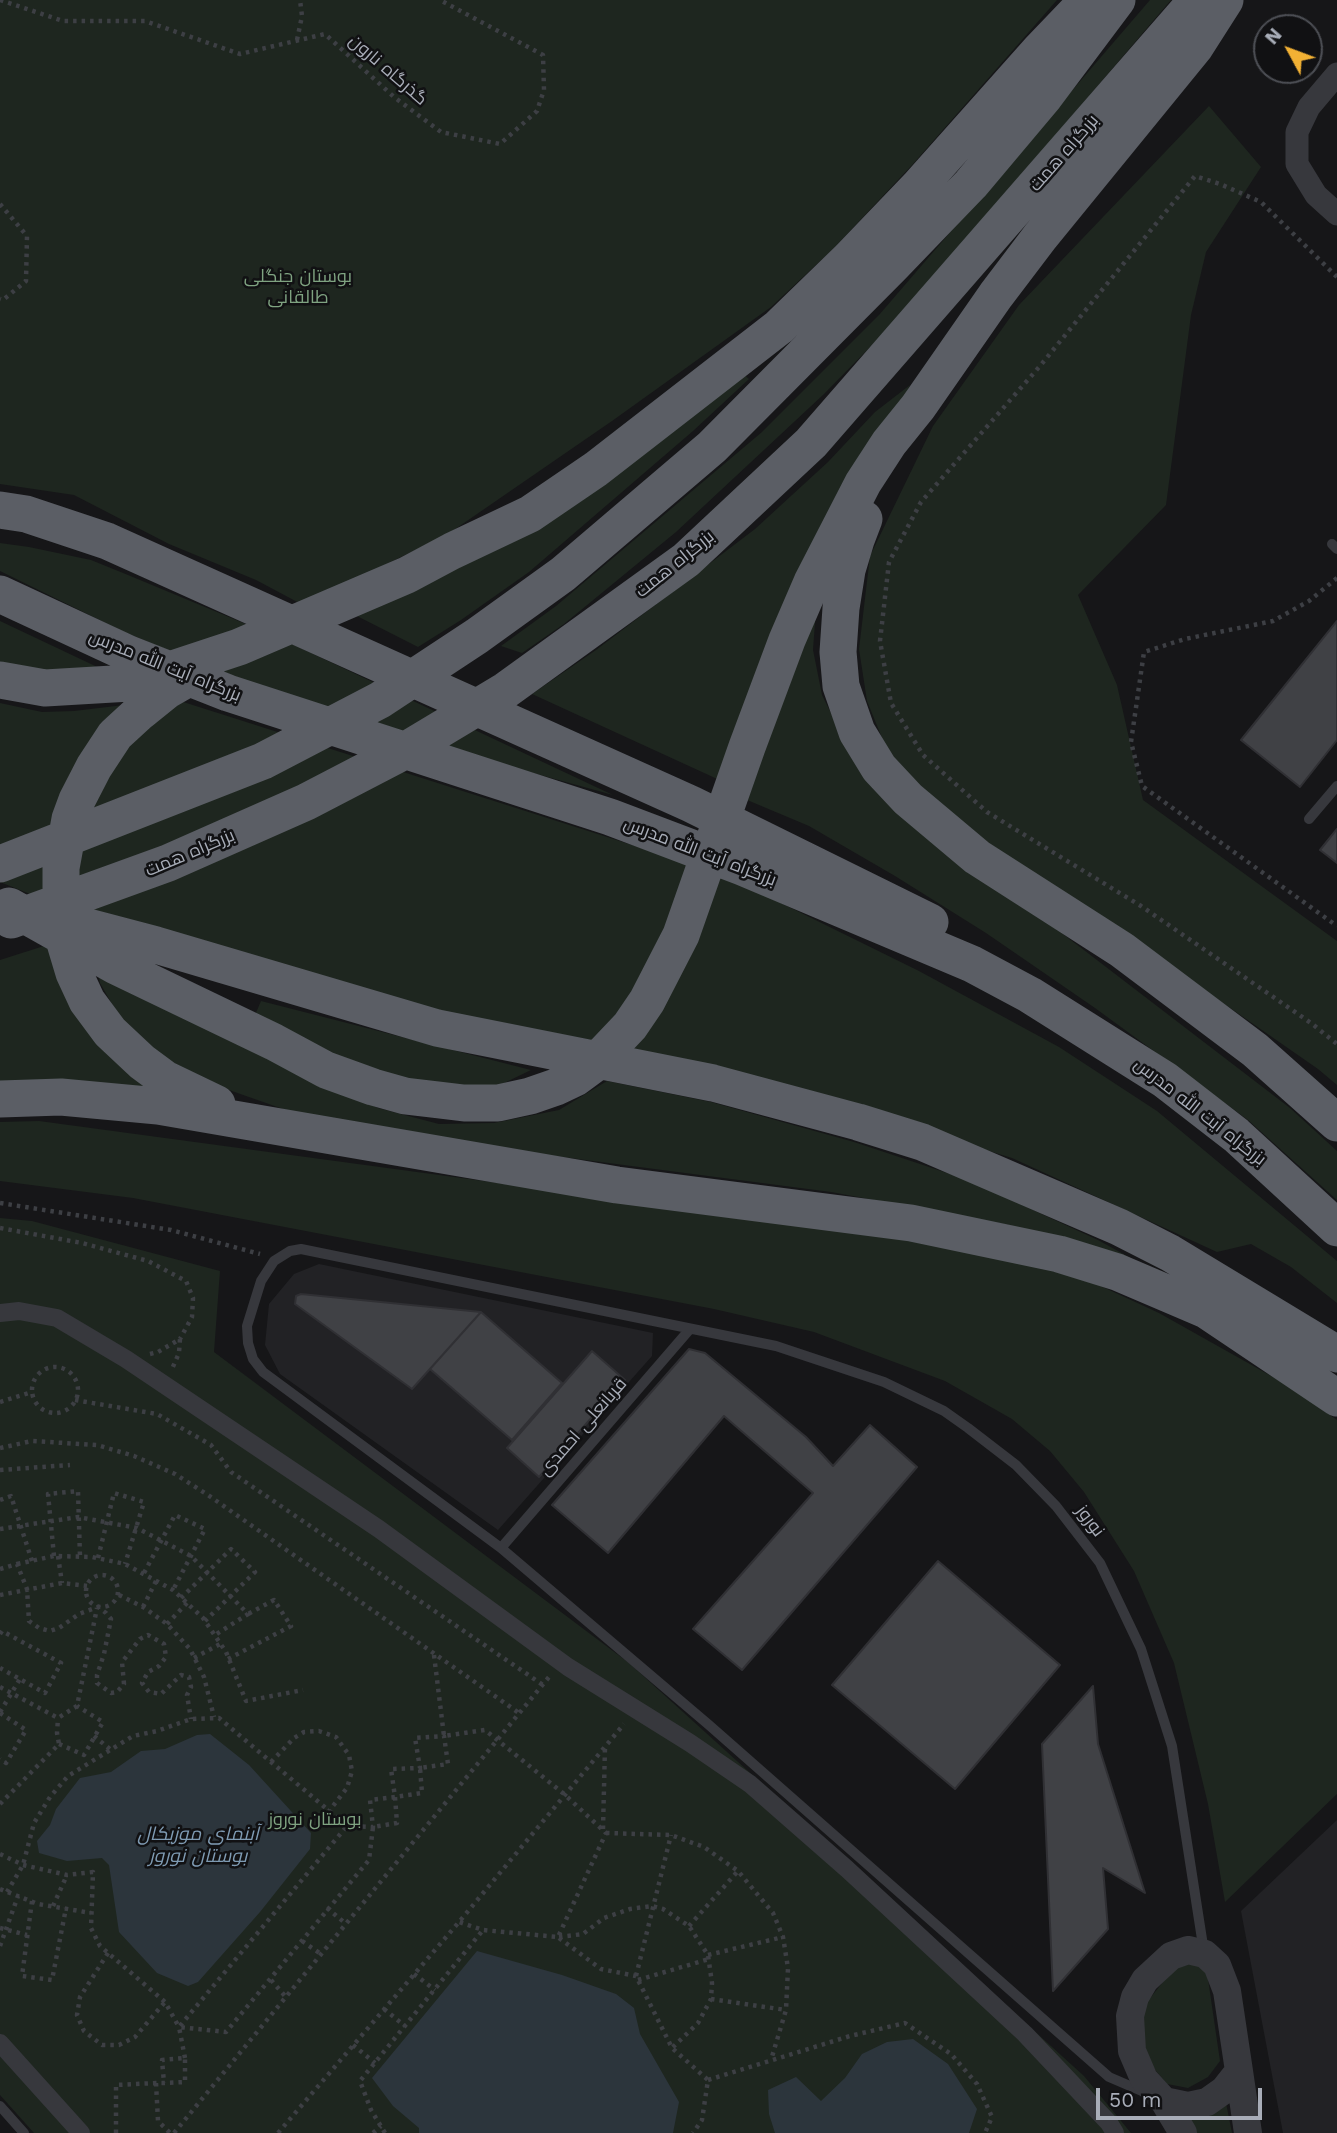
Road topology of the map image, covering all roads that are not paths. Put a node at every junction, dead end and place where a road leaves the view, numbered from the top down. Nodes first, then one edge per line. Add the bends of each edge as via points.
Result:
1 (1088, 0) edge
2 (1118, 0) edge
3 (1197, 0) edge
4 (1225, 0) edge
5 (1337, 74) edge
6 (1337, 214) edge
7 (918, 407) junction
8 (0, 510) edge
9 (0, 594) edge
10 (239, 647) junction
11 (0, 680) edge
12 (1337, 786) edge
13 (1309, 819) dead end
14 (0, 864) edge
15 (3, 910) edge
16 (1030, 995) junction
17 (0, 1099) edge
18 (251, 1121) junction
19 (1337, 1123) edge
20 (1337, 1228) edge
21 (0, 1313) edge
22 (690, 1329) junction
23 (1337, 1354) edge
24 (1337, 1398) edge
25 (501, 1548) junction
26 (1205, 1954) junction
27 (0, 2043) edge
28 (1239, 2071) junction
29 (1164, 2101) junction
30 (0, 2106) edge
31 (24, 2133) edge
32 (81, 2133) edge
33 (1115, 2133) edge
34 (1183, 2133) edge
35 (1248, 2133) edge

1 - 10 highway via 919,186 779,327 596,469 530,514 407,575
2 - 14 highway via 971,184 802,359 712,447 563,574 380,700 262,761
3 - 15 highway, بزرگراه همت via 811,443 686,560 462,718 306,803 168,863
4 - 7 highway via 1195,47 996,295
5 - 6 street via 1309,107 1297,132 1297,164 1316,195
7 - 15 highway via 888,443 838,529 792,628 681,935 647,1001 615,1043 575,1078 530,1096 498,1102 405,1096 326,1070
7 - 19 highway via 901,450 874,497 848,570 838,652 841,686 857,732 879,768 942,830 1122,950 1255,1050
8 - 16 highway via 107,541 691,804 935,925
9 - 16 highway, بزرگراه آیت الله مدرس via 129,654 228,693 610,817 742,867 939,950
10 - 11 highway via 130,683 45,688
10 - 18 highway via 140,712 115,735 94,766 73,809 61,868 61,915 65,943 87,1001 110,1032 165,1079
12 - 13 lane
15 - 23 highway via 156,944 437,1028 713,1083 922,1142 1170,1253
16 - 20 highway, بزرگراه آیت الله مدرس via 1166,1080
17 - 18 highway via 61,1097
18 - 24 highway via 617,1185 911,1223 1059,1254 1117,1272 1206,1310
21 - 33 street via 19,1311 57,1318 125,1359 379,1529 562,1662 750,1784 1025,2034
22 - 25 lane, قربانعلی احمدی
22 - 25 lane, نوروز via 301,1249 274,1261 261,1281 247,1326 247,1343 263,1372
22 - 26 lane, نوروز via 776,1346 908,1393 968,1427 1016,1465 1056,1506 1100,1563 1141,1649 1172,1746
25 - 29 lane via 1109,2077
26 - 28 street via 1217,1965 1227,1991
26 - 29 street via 1188,1950 1171,1956 1158,1965 1135,1997 1130,2016 1132,2051 1144,2079
27 - 32 street
28 - 29 street via 1207,2102 1188,2106
28 - 35 street
29 - 34 street
30 - 31 lane

